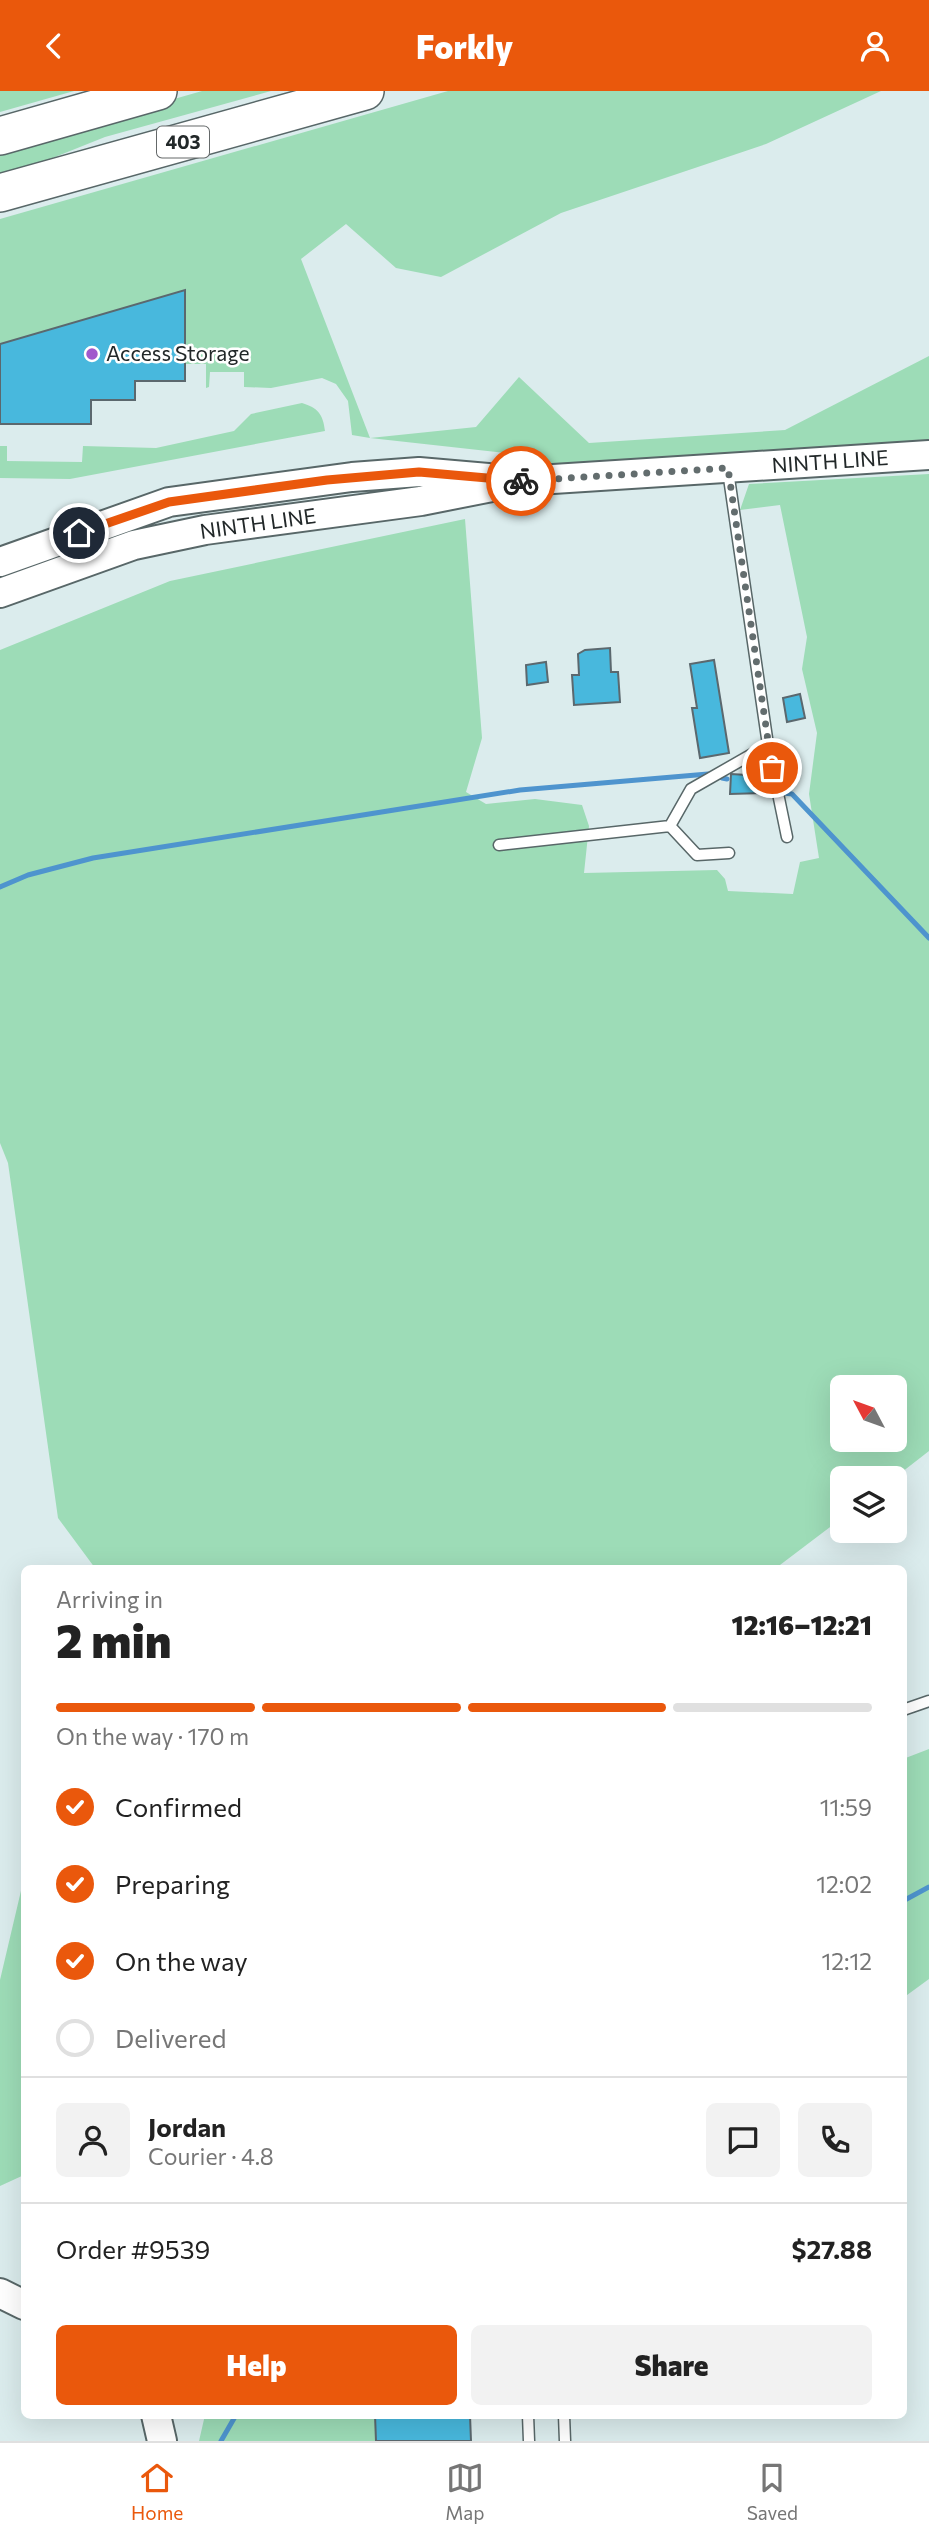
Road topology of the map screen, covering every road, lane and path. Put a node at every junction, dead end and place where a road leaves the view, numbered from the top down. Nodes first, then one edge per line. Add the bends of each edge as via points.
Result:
1 (158, 91) edge
2 (365, 91) edge
3 (0, 136) edge
4 (0, 194) edge
5 (929, 455) edge
6 (728, 468) junction
7 (522, 481) junction
8 (0, 562) edge
9 (0, 593) edge
10 (768, 745) junction
11 (670, 826) junction
12 (787, 837) dead end
13 (499, 845) dead end
14 (729, 853) dead end
15 (929, 1701) edge
16 (907, 1709) edge
17 (0, 2293) edge
18 (21, 2304) edge
19 (157, 2419) edge
20 (528, 2419) edge
21 (564, 2419) edge
22 (162, 2441) edge
23 (529, 2441) edge
24 (565, 2441) edge

1 - 3 highway
2 - 4 highway, 403
5 - 6 main road, NINTH LINE
6 - 7 main road, NINTH LINE
6 - 10 lane
7 - 8 main road, NINTH LINE via 419,472 183,500
7 - 9 main road, NINTH LINE via 421,502 205,530 134,545
10 - 11 lane via 691,789
10 - 12 lane
11 - 13 lane
11 - 14 lane via 697,855
15 - 16 lane
17 - 18 main road
19 - 22 main road
20 - 23 lane
21 - 24 lane

